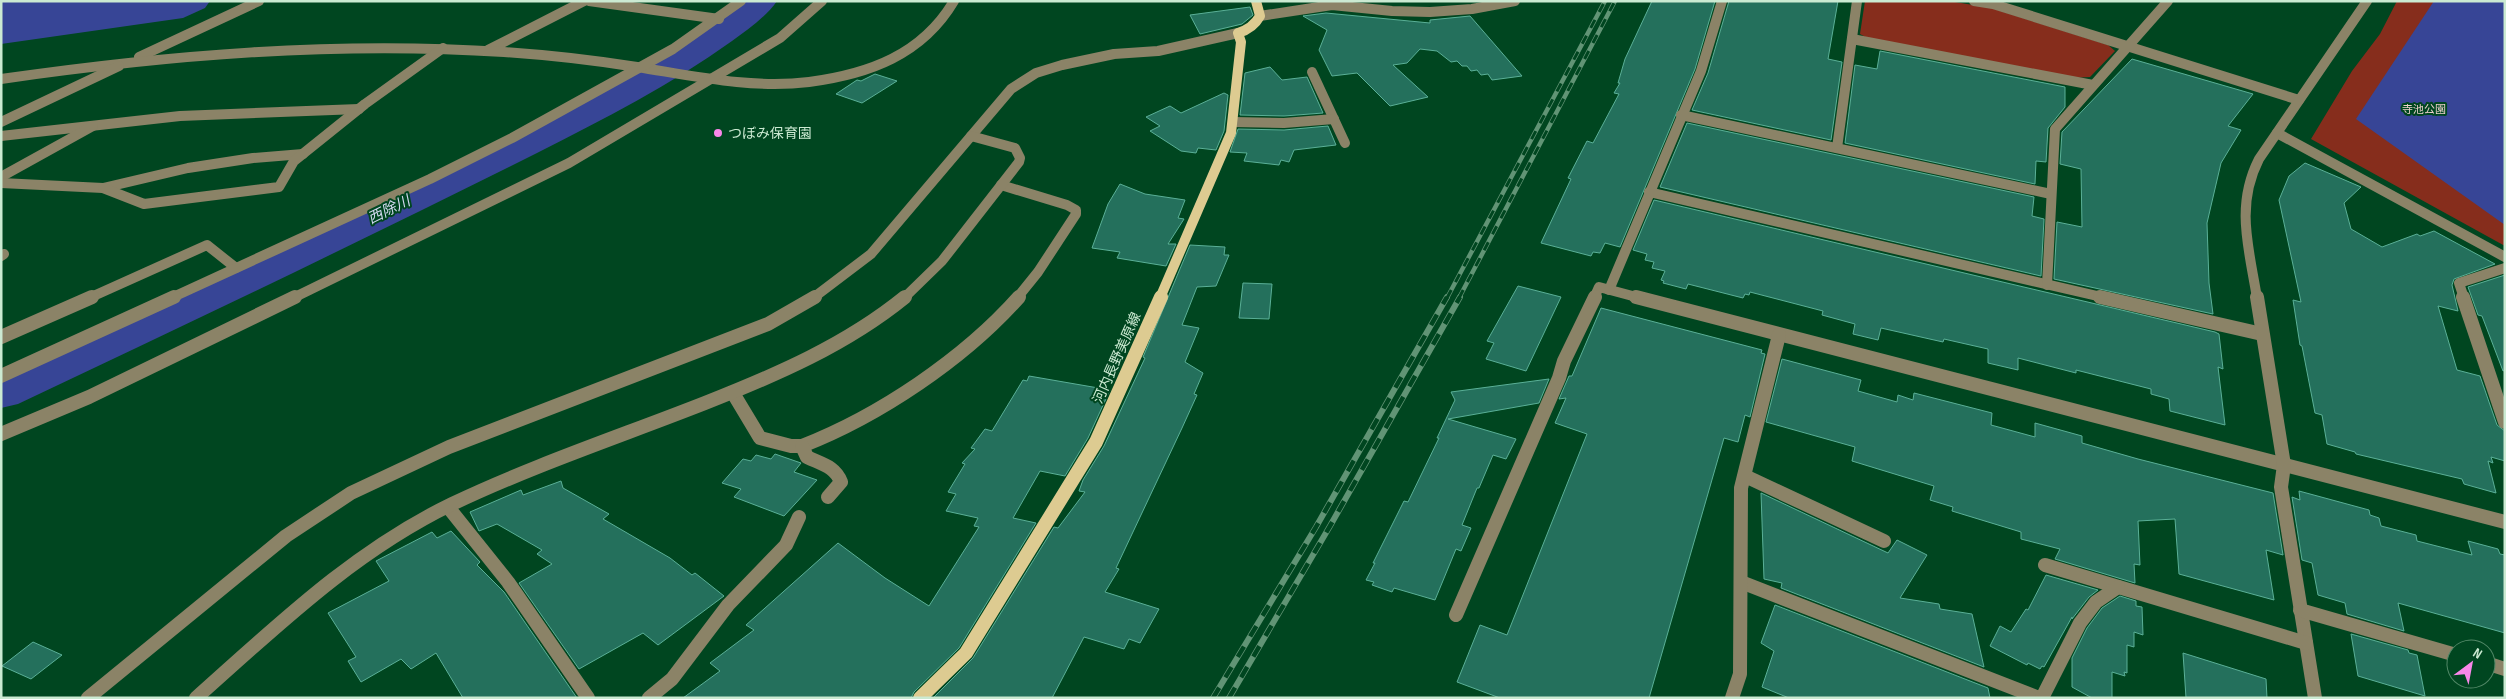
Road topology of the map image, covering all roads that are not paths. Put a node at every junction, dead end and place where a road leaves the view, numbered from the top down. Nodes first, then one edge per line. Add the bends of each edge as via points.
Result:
1 (259, 1) edge
2 (584, 1) edge
3 (589, 1) edge
4 (741, 1) edge
5 (822, 1) edge
6 (954, 1) edge
7 (1256, 1) edge
8 (1515, 1) edge
9 (1722, 1) edge
10 (1857, 1) edge
11 (1974, 1) edge
12 (2168, 1) edge
13 (2367, 1) edge
14 (1332, 3) edge
15 (1994, 3) edge
16 (1260, 16) junction
17 (719, 19) junction
18 (1238, 33) junction
19 (1852, 39) junction
20 (2127, 46) junction
21 (443, 48) junction
22 (488, 51) junction
23 (128, 62) junction
24 (646, 68) junction
25 (1312, 72) dead end
26 (1, 79) edge
27 (708, 79) junction
28 (2093, 85) junction
29 (2299, 100) junction
30 (359, 109) junction
31 (1681, 115) junction
32 (1334, 119) junction
33 (1, 122) edge
34 (1233, 122) junction
35 (97, 123) junction
36 (2277, 133) junction
37 (1, 136) edge
38 (971, 136) junction
39 (1345, 143) dead end
40 (1837, 148) junction
41 (303, 154) junction
42 (1, 177) edge
43 (1, 183) edge
44 (1001, 185) junction
45 (103, 188) junction
46 (1649, 192) junction
47 (2051, 194) junction
48 (2505, 257) edge
49 (236, 268) junction
50 (2505, 268) edge
51 (2047, 285) junction
52 (1609, 290) junction
53 (2262, 334) junction
54 (1779, 335) junction
55 (1, 336) edge
56 (1, 376) edge
57 (733, 393) junction
58 (2505, 422) edge
59 (1, 434) edge
60 (802, 446) junction
61 (2284, 465) junction
62 (1745, 476) junction
63 (828, 497) dead end
64 (448, 506) junction
65 (799, 517) dead end
66 (2505, 522) edge
67 (1884, 541) dead end
68 (2045, 565) dead end
69 (1741, 582) junction
70 (2118, 588) junction
71 (2300, 610) junction
72 (1456, 615) dead end
73 (2306, 644) junction
74 (2446, 652) edge
75 (1735, 697) edge
76 (88, 698) edge
77 (196, 698) edge
78 (588, 698) edge
79 (649, 698) edge
80 (920, 698) edge
81 (2040, 698) edge
82 (2314, 698) edge

1 - 23 street
2 - 22 street
3 - 17 street
4 - 17 street
5 - 27 street via 780,38
6 - 27 street via 945,20 920,44 868,68 810,82 771,85 733,84
7 - 16 main road
8 - 14 street via 1473,9 1424,12
9 - 31 street via 1700,71
10 - 19 street
11 - 15 street
12 - 20 street
13 - 29 street
14 - 16 street via 1288,14
15 - 20 street
16 - 18 main road via 1250,28
17 - 24 street
18 - 34 main road, 河内長野美原線 via 1241,42
18 - 38 street via 1158,51 1114,54 1043,70 1012,89
19 - 28 street
19 - 40 street
20 - 28 street
20 - 29 street
21 - 22 street
21 - 23 street via 296,49
21 - 30 street
22 - 24 street
23 - 26 street
23 - 33 street
24 - 27 street
24 - 49 street via 504,142
25 - 32 street
27 - 59 street via 569,162 89,397
28 - 47 street via 2055,129
29 - 36 street
30 - 35 street via 206,112
30 - 41 street
31 - 40 street
31 - 46 street
32 - 34 street
32 - 39 street
34 - 80 main road, 河内長野美原線 via 1228,141 1096,442 966,652
35 - 37 street
35 - 42 street
36 - 48 street
36 - 53 street via 2250,177 2244,215
38 - 44 street via 1015,148 1020,158
38 - 76 street via 871,254 824,291 768,324 449,446 351,493 286,536
40 - 47 street
41 - 45 street via 188,168
41 - 45 street via 294,161 279,187 144,204
43 - 45 street
44 - 57 street via 928,276 896,304 811,359
44 - 60 street via 1076,210 1026,287 988,327 937,370 872,411
46 - 51 street
46 - 52 street
47 - 51 street
49 - 55 street via 207,245
49 - 56 street
50 - 58 street via 2459,283
51 - 53 street
52 - 54 street
52 - 72 street via 1599,287 1564,361
53 - 61 street
54 - 61 street
54 - 62 street
57 - 60 street via 760,438
57 - 64 street
60 - 63 street via 807,457 835,469 839,475 841,482
61 - 66 street
61 - 71 street via 2280,487
62 - 67 street
62 - 69 street via 1741,488
64 - 77 street via 391,537 329,583
64 - 78 street via 508,582
65 - 79 street via 786,545 728,605 672,679
68 - 70 street
69 - 75 street via 1740,674
69 - 81 street
70 - 73 street
70 - 81 street via 2096,602 2080,623
71 - 73 street
71 - 74 street
73 - 82 street

